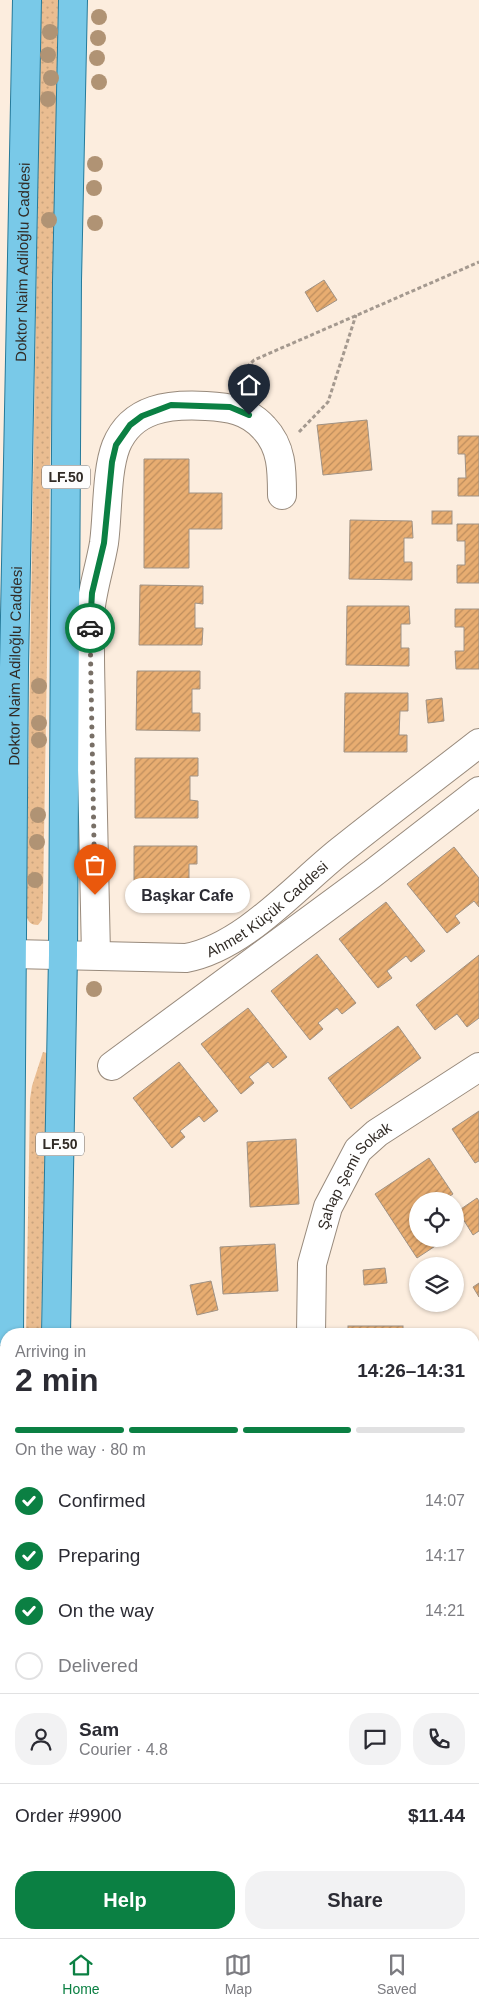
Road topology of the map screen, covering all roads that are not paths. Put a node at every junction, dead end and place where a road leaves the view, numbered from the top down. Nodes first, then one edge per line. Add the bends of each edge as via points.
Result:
1 (27, 0) edge
2 (73, 0) edge
3 (282, 495) dead end
4 (479, 743) edge
5 (479, 791) edge
6 (340, 851) junction
7 (372, 874) junction
8 (13, 954) junction
9 (63, 955) junction
10 (96, 955) junction
11 (112, 1066) dead end
12 (479, 1067) edge
13 (9, 1328) edge
14 (56, 1328) edge
15 (311, 1328) edge

1 - 8 main road, Doktor Naim Adiloğlu Caddesi via 14,667
2 - 9 main road, LF.50 via 67,291
3 - 10 street via 279,452 264,427 249,415 230,407 171,405 142,416 130,425 116,445 104,543 89,615
4 - 6 street, Ahmet Küçük Caddesi
5 - 7 street
6 - 7 street
6 - 10 street, Ahmet Küçük Caddesi via 242,933 204,955 186,958
7 - 11 street
8 - 9 street, Ahmet Küçük Caddesi
8 - 13 main road, Doktor Naim Adiloğlu Caddesi
9 - 10 street, Ahmet Küçük Caddesi
9 - 14 main road, LF.50
12 - 15 street, Şahap Şemi Sokak via 377,1133 358,1150 328,1207 312,1264

